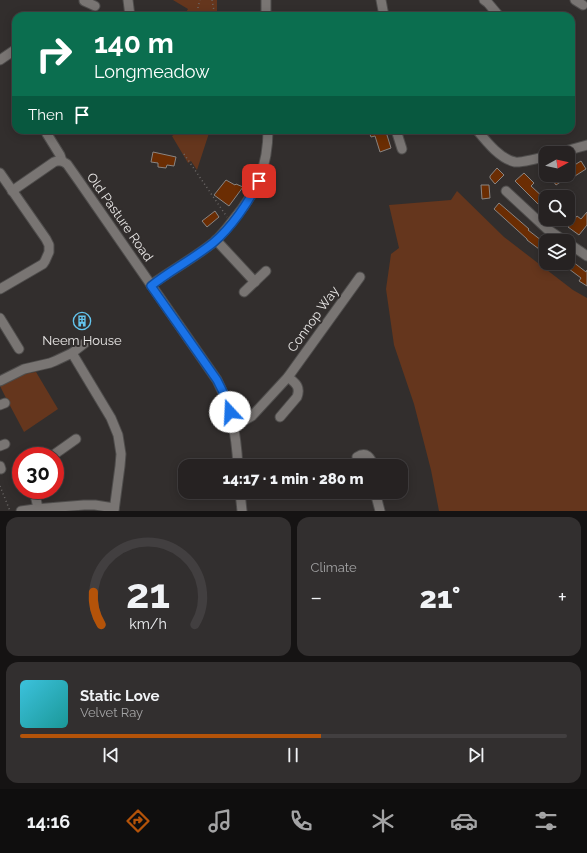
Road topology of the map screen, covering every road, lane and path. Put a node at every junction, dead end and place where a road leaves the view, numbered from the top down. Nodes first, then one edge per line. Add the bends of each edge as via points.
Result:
1 (84, 0) edge
2 (128, 0) edge
3 (200, 0) edge
4 (212, 0) edge
5 (266, 0) edge
6 (381, 0) edge
7 (575, 0) edge
8 (488, 1) edge
9 (583, 5) dead end
10 (94, 6) dead end
11 (130, 12) edge
12 (198, 12) edge
13 (215, 12) edge
14 (266, 12) edge
15 (383, 12) edge
16 (496, 12) edge
17 (12, 52) edge
18 (0, 60) edge
19 (47, 134) dead end
20 (268, 134) edge
21 (397, 134) edge
22 (480, 134) edge
23 (587, 145) edge
24 (575, 148) edge
25 (402, 149) dead end
26 (184, 154) dead end
27 (539, 157) edge
28 (62, 160) junction
29 (0, 173) edge
30 (505, 190) dead end
31 (12, 191) junction
32 (229, 220) dead end
33 (554, 234) edge
34 (216, 240) junction
35 (575, 246) edge
36 (586, 252) edge
37 (266, 271) dead end
38 (360, 277) dead end
39 (255, 282) junction
40 (151, 286) junction
41 (0, 289) edge
42 (244, 292) dead end
43 (0, 318) edge
44 (85, 343) dead end
45 (19, 349) dead end
46 (72, 353) junction
47 (288, 376) junction
48 (0, 381) edge
49 (280, 417) dead end
50 (233, 423) junction
51 (76, 439) dead end
52 (64, 448) edge
53 (238, 459) edge
54 (357, 459) edge
55 (370, 459) edge
56 (0, 486) edge
57 (36, 499) edge
58 (241, 499) edge
59 (377, 499) edge
60 (38, 508) junction
61 (114, 510) edge
62 (10, 511) edge
63 (21, 511) edge
64 (242, 511) edge
65 (380, 511) edge

1 - 10 street
2 - 11 street
3 - 12 path
4 - 13 path
5 - 14 street
6 - 15 street
7 - 9 street
8 - 16 street
17 - 18 street
19 - 28 street, Old Pasture Road
20 - 34 street via 267,151 259,181 248,202
21 - 25 street
22 - 27 street via 505,158 516,162
23 - 24 street
26 - 32 path
28 - 31 street via 54,162
28 - 40 street, Old Pasture Road via 69,166
29 - 31 street
30 - 33 street
31 - 41 street via 46,239 49,252 43,264
34 - 39 street
34 - 40 street
35 - 36 street
37 - 39 street
38 - 47 street, Connop Way
39 - 42 street
40 - 50 street, Old Pasture Road via 217,380 227,400
43 - 45 street
44 - 46 street
46 - 48 street via 50,363 24,368
46 - 61 street via 111,418 118,435 121,454
47 - 49 street via 299,392
47 - 50 street, Connop Way via 252,416
50 - 53 street, Old Pasture Road
51 - 52 street
54 - 55 street via 360,455 366,454
56 - 62 path
57 - 60 street
58 - 64 street
59 - 65 street
60 - 61 street via 84,504
60 - 63 street

